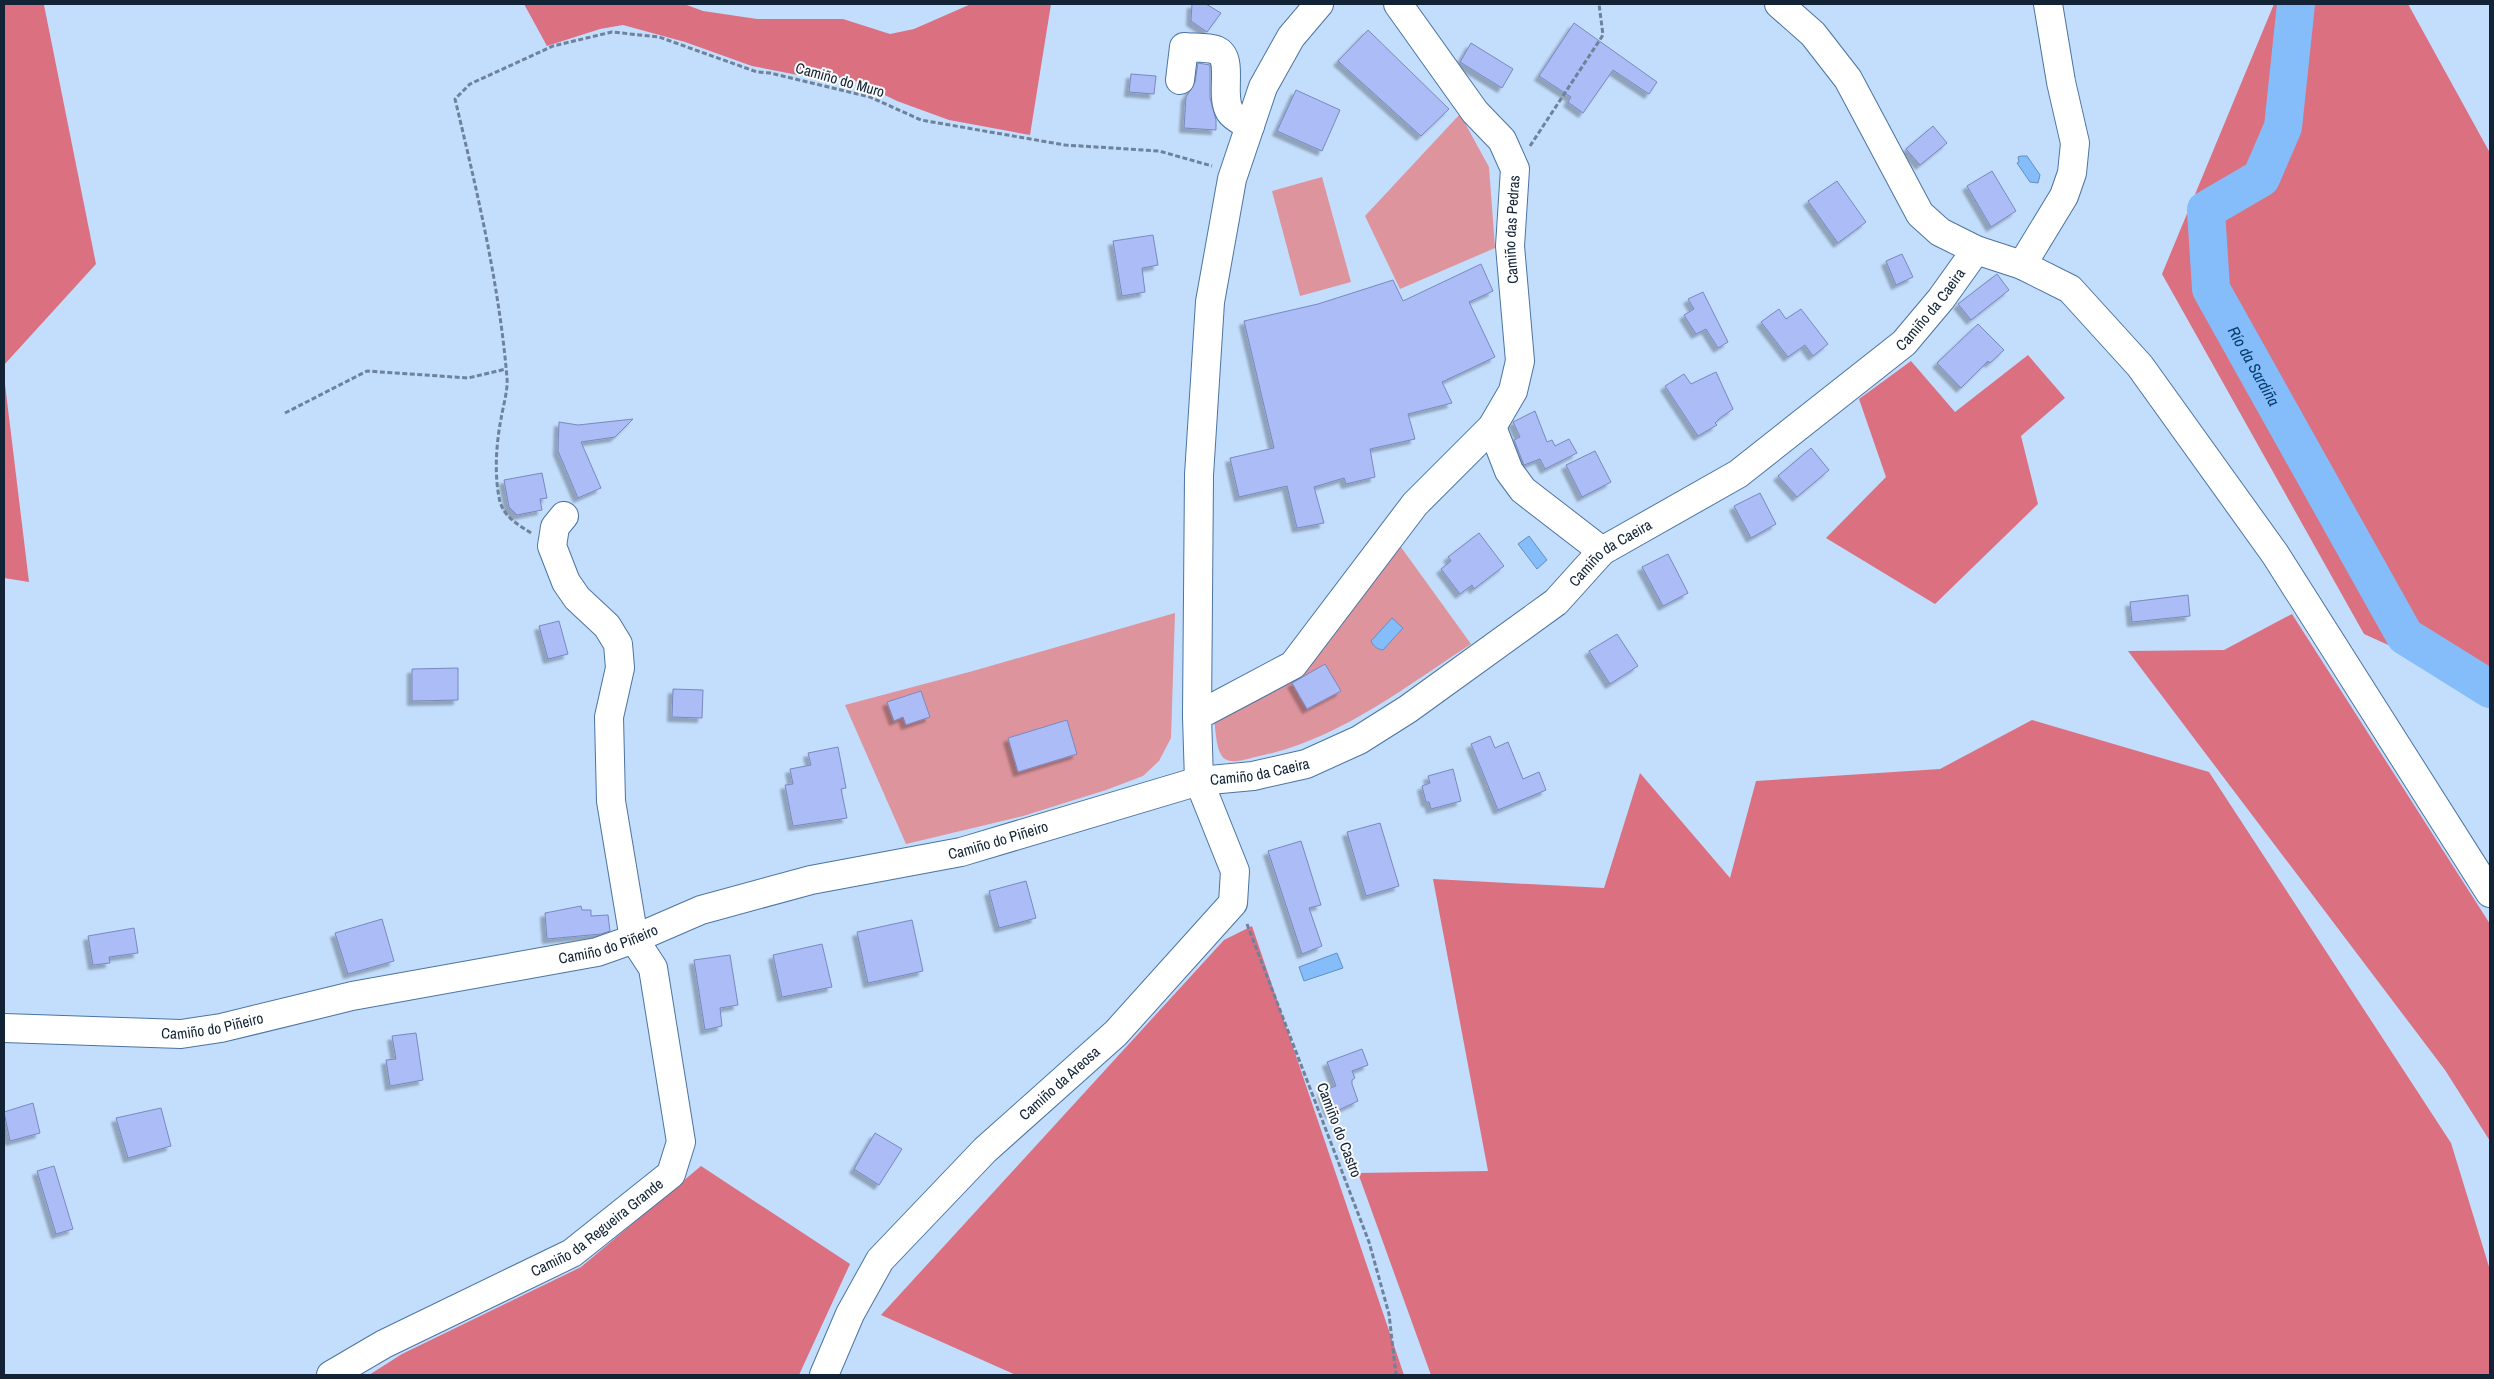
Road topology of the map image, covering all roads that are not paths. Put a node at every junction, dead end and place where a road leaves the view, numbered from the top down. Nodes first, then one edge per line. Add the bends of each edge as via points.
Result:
1 (1319, 4) edge
2 (1398, 4) edge
3 (1779, 4) edge
4 (2048, 4) edge
5 (1180, 80) dead end
6 (1250, 126) junction
7 (1976, 250) junction
8 (2022, 265) junction
9 (1492, 427) junction
10 (564, 516) dead end
11 (1602, 551) junction
12 (1197, 716) junction
13 (1199, 781) junction
14 (2490, 893) edge
15 (634, 940) junction
16 (4, 1028) edge
17 (331, 1375) edge
18 (824, 1375) edge

1 - 6 street via 1291,37 1263,87
2 - 9 street, Camiño das Pedras via 1475,112 1502,140 1515,169 1510,246 1520,361 1513,391
3 - 7 street via 1813,34 1848,79 1920,214 1940,232
4 - 8 street via 2061,82 2073,128 2072,173 2064,196
5 - 6 street via 1184,46 1216,50 1224,56 1226,63 1224,97 1231,113
6 - 12 street via 1234,172 1210,302 1199,475
7 - 8 street
7 - 11 street, Camiño da Caeira via 1904,343 1738,474
8 - 14 street via 2070,289 2140,366 2275,554
9 - 11 street via 1509,471 1524,490
9 - 12 street, Camiño das Pedras via 1415,504 1292,665
10 - 15 street via 555,527 552,546 566,582 577,598 607,626 618,644 620,668 609,717 611,801
11 - 13 street, Camiño da Caeira via 1556,602 1408,709 1359,740 1306,764 1253,776
12 - 13 street
13 - 15 street, Camiño do Piñeiro via 960,852 811,880 701,910
13 - 18 street, Camiño da Areosa via 1235,871 1233,903 1116,1033 985,1150 880,1260 850,1314
15 - 16 street, Camiño do Piñeiro via 597,952 352,996 221,1028 181,1034
15 - 17 street, Camiño da Regueira Grande via 653,968 681,1142 671,1174 572,1253 384,1344

